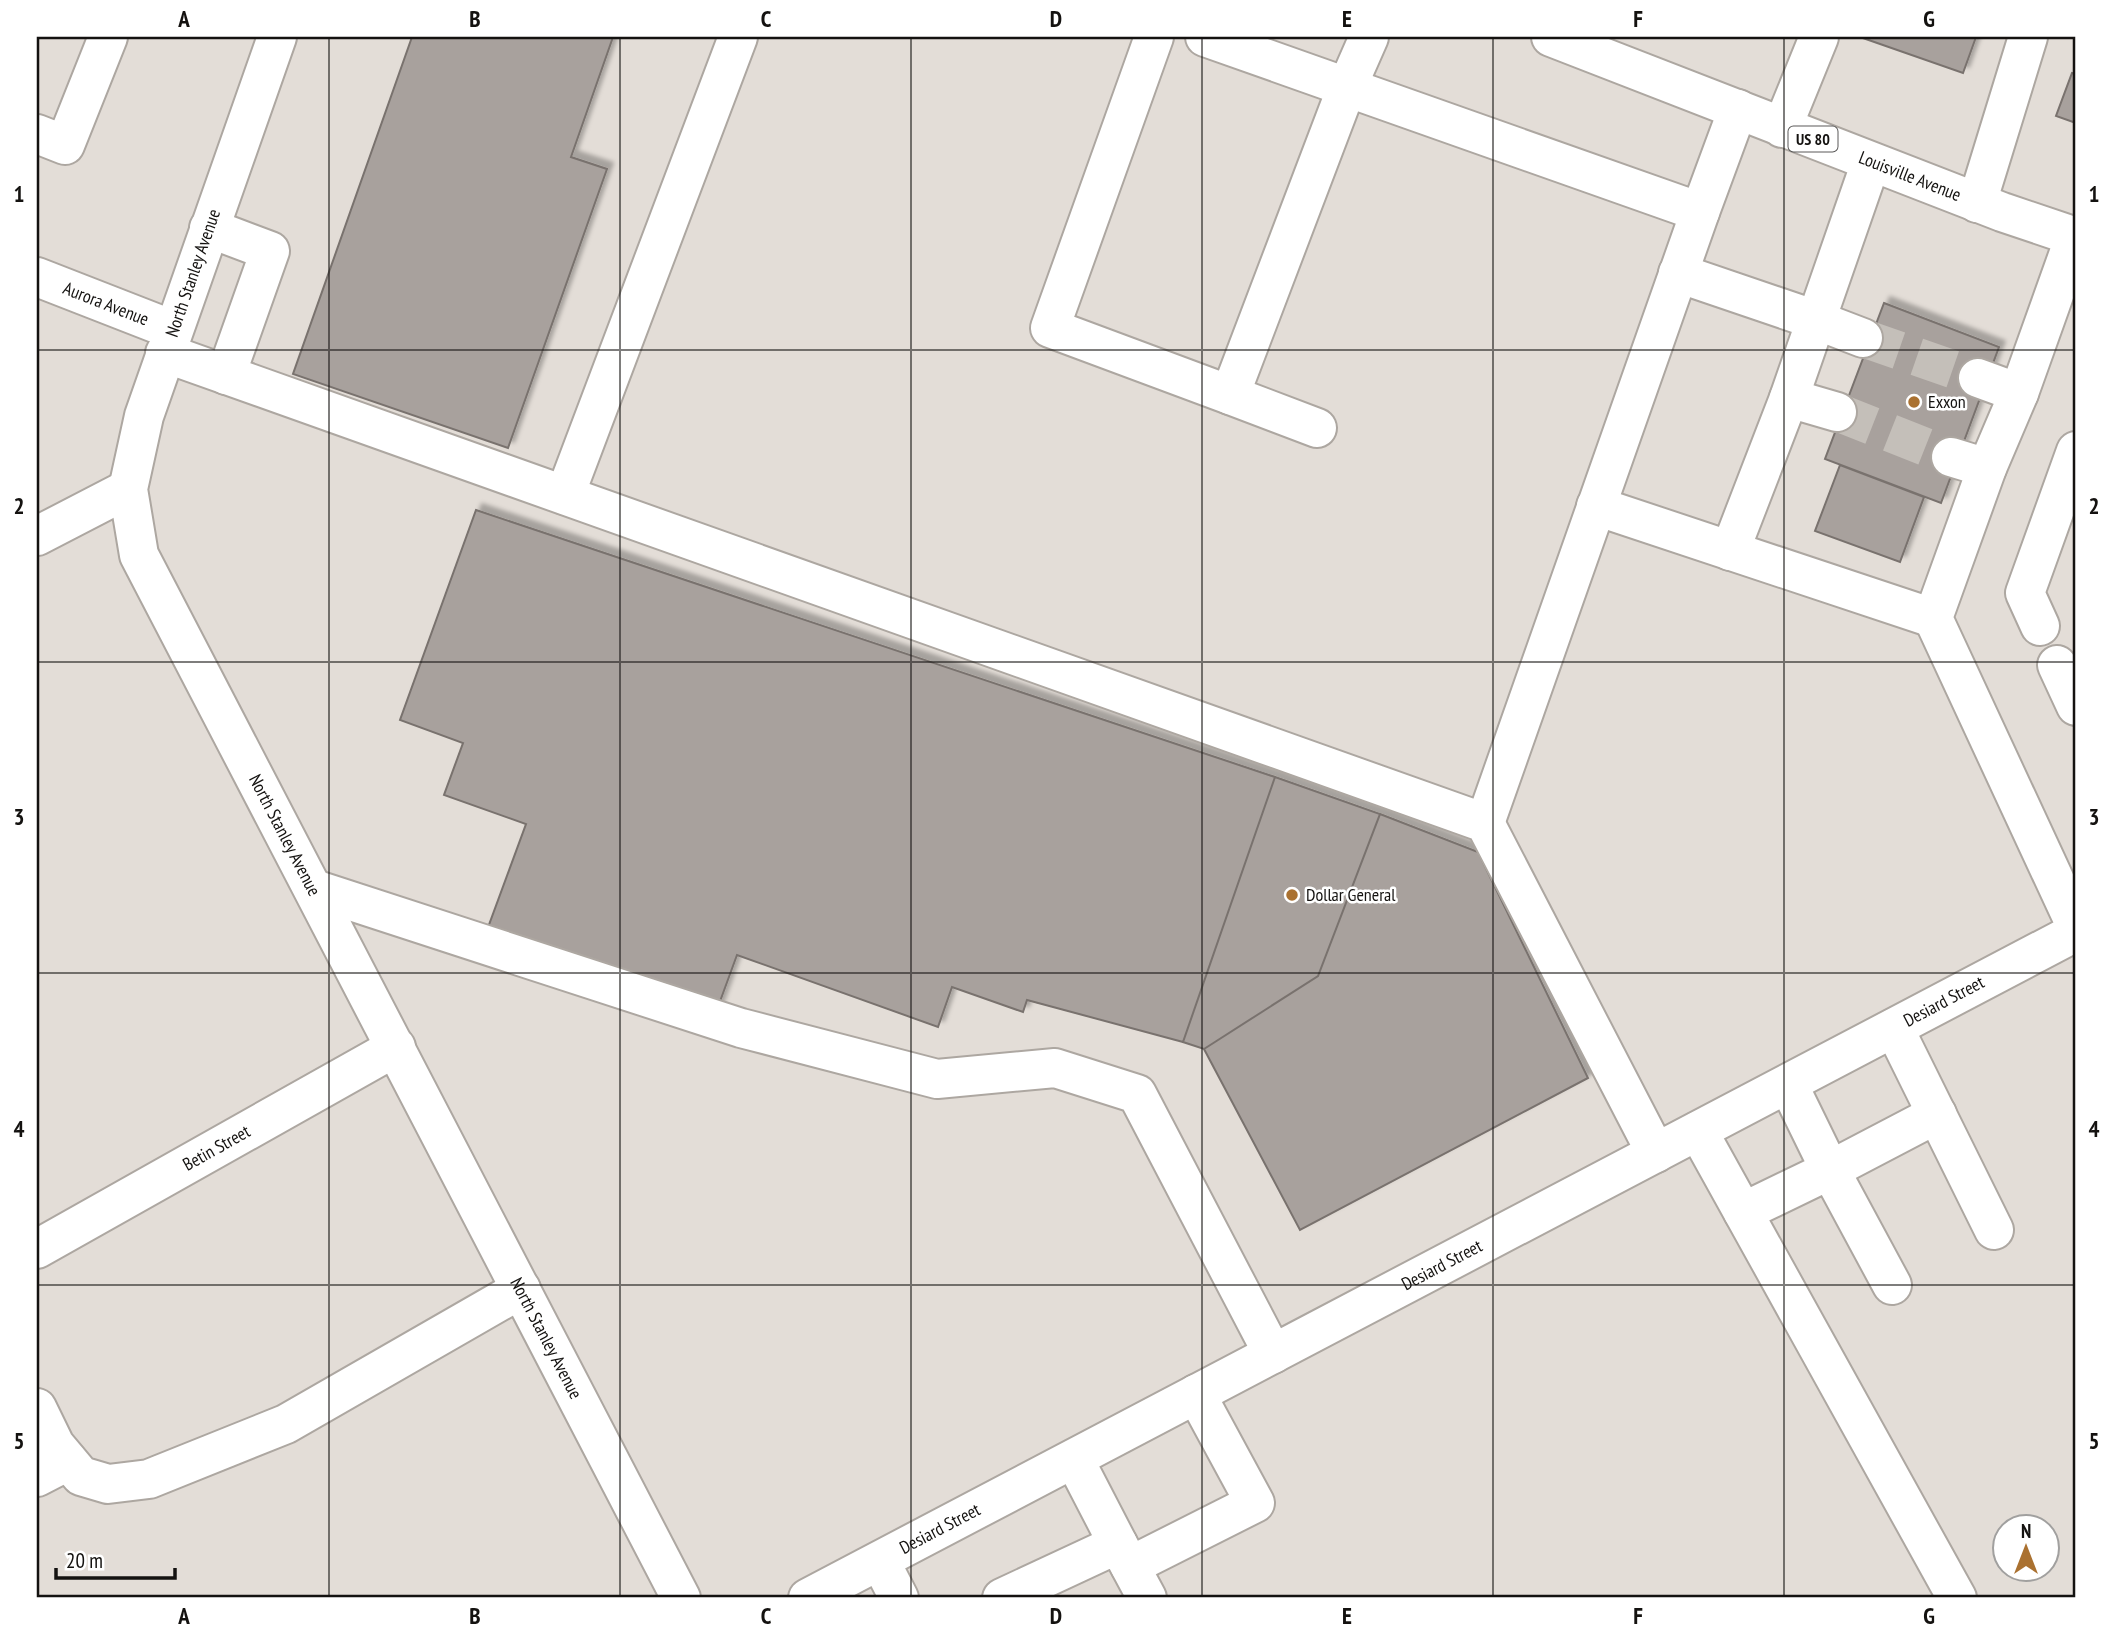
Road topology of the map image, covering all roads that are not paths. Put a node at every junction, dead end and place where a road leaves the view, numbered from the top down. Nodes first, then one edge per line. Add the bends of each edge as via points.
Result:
1 (108, 37) edge
2 (277, 37) edge
3 (738, 37) edge
4 (1154, 37) edge
5 (1205, 37) edge
6 (1369, 37) edge
7 (1551, 37) edge
8 (1819, 37) edge
9 (2028, 37) edge
10 (1347, 88) junction
11 (1738, 109) junction
12 (1782, 128) junction
13 (37, 134) edge
14 (1871, 162) junction
15 (1977, 203) junction
16 (1700, 212) junction
17 (209, 228) junction
18 (2076, 236) edge
19 (1678, 273) junction
20 (37, 277) edge
21 (1816, 320) junction
22 (1863, 338) tunnel mouth
23 (169, 341) junction
24 (226, 375) junction
25 (1978, 378) tunnel mouth
26 (2019, 393) junction
27 (1230, 395) junction
28 (1789, 398) junction
29 (1837, 412) tunnel mouth
30 (1317, 428) dead end
31 (2076, 451) edge
32 (1951, 457) tunnel mouth
33 (1987, 468) junction
34 (128, 489) junction
35 (565, 495) junction
36 (1596, 506) junction
37 (37, 536) edge
38 (1730, 551) junction
39 (1933, 618) junction
40 (2040, 626) dead end
41 (2057, 665) dead end
42 (2076, 706) edge
43 (1485, 823) junction
44 (314, 889) junction
45 (2076, 926) edge
46 (2076, 932) edge
47 (1894, 1028) junction
48 (396, 1047) junction
49 (1788, 1084) junction
50 (1937, 1114) junction
51 (1698, 1131) junction
52 (1656, 1153) junction
53 (1830, 1170) junction
54 (1743, 1212) junction
55 (1994, 1230) dead end
56 (37, 1249) edge
57 (1892, 1285) dead end
58 (521, 1289) junction
59 (1273, 1354) junction
60 (1196, 1394) junction
61 (37, 1408) edge
62 (1074, 1458) junction
63 (52, 1469) edge
64 (880, 1560) junction
65 (1132, 1570) edge
66 (1013, 1596) edge
67 (681, 1598) edge
68 (808, 1598) edge
69 (899, 1598) edge
70 (1957, 1598) edge

1 - 13 street via 65,145
2 - 17 street, North Stanley Avenue
3 - 35 street
4 - 27 street via 1050,328
5 - 10 street
6 - 10 street
7 - 11 street, Louisville Avenue / US 80
8 - 12 street
9 - 15 street
10 - 16 street
10 - 27 street
11 - 12 street, Louisville Avenue / US 80
11 - 16 street
12 - 14 street, Louisville Avenue / US 80
14 - 15 street, Louisville Avenue / US 80
14 - 21 street
15 - 18 street, Louisville Avenue / US 80
16 - 19 street
17 - 23 street, North Stanley Avenue
17 - 24 street via 270,251
18 - 26 street
19 - 21 street
19 - 36 street
20 - 23 street, Aurora Avenue
21 - 22 street
21 - 28 street
23 - 24 street, Aurora Avenue
23 - 34 street, North Stanley Avenue via 144,416
24 - 35 street, Aurora Avenue
25 - 26 street
26 - 33 street
27 - 30 street
28 - 29 street
28 - 38 street
31 - 40 street via 2025,593
32 - 33 street
33 - 39 street
34 - 37 street
34 - 44 street, North Stanley Avenue via 139,555
35 - 43 street, Aurora Avenue
36 - 38 street
36 - 43 street
38 - 39 street
39 - 45 street
41 - 42 street
43 - 52 street
44 - 48 street, North Stanley Avenue
44 - 59 street via 741,1028 936,1079 1055,1068 1137,1094
46 - 47 street, Desiard Street
47 - 49 street, Desiard Street
47 - 50 street
48 - 56 street, Betin Street
48 - 58 street, North Stanley Avenue
49 - 51 street, Desiard Street
49 - 53 street
50 - 53 street
50 - 55 street
51 - 52 street, Desiard Street
51 - 54 street
52 - 59 street, Desiard Street
53 - 54 street
53 - 57 street
54 - 70 street
58 - 63 street via 286,1424 149,1479 108,1484
58 - 67 street, North Stanley Avenue
59 - 60 street, Desiard Street
60 - 62 street, Desiard Street
60 - 65 street via 1255,1503
61 - 63 street via 55,1445
62 - 64 street, Desiard Street
62 - 65 street
64 - 68 street, Desiard Street
64 - 69 street
65 - 66 street

